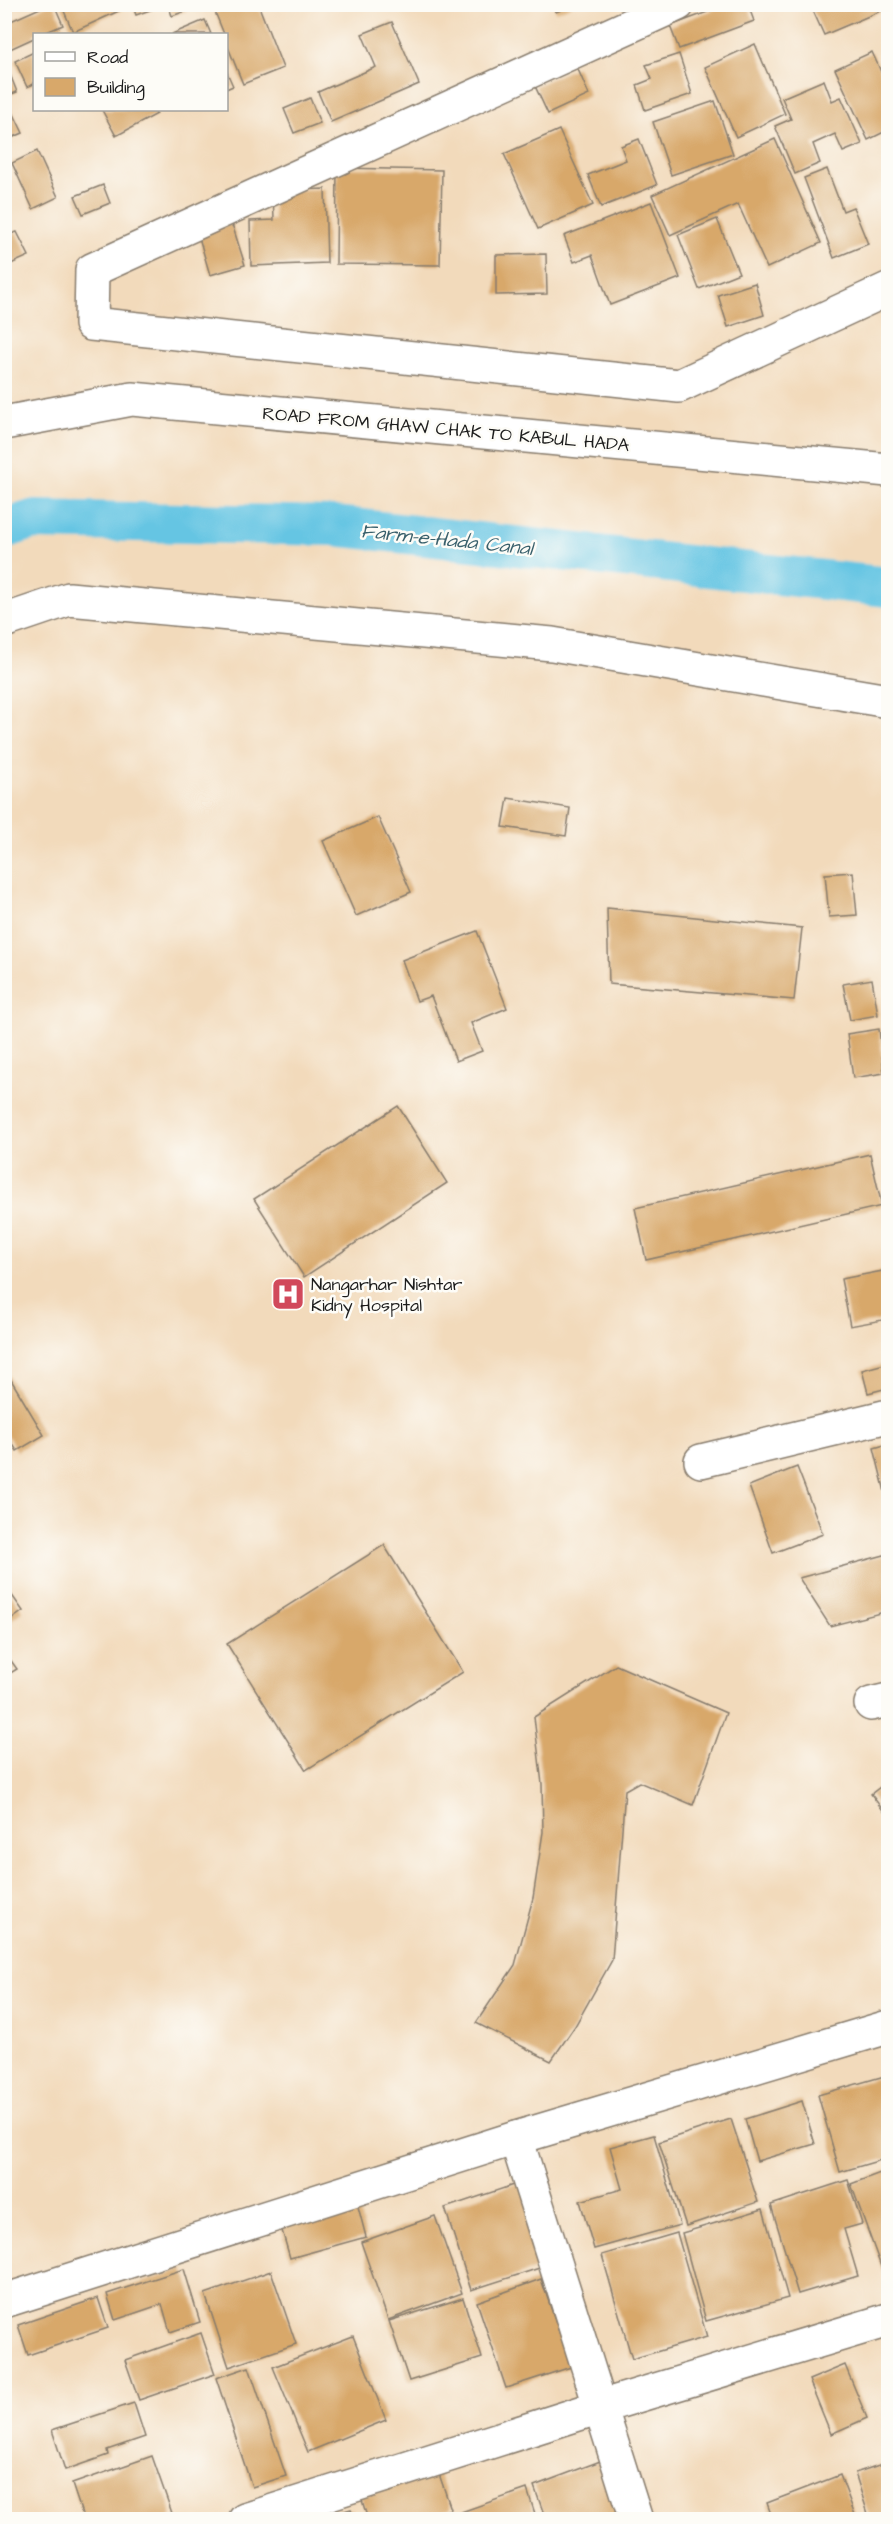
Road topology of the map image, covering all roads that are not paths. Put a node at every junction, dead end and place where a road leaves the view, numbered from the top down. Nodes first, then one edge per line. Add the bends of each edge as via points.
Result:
1 (678, 4) edge
2 (888, 289) edge
3 (4, 423) edge
4 (888, 470) edge
5 (4, 621) edge
6 (888, 701) edge
7 (888, 1416) edge
8 (701, 1461) dead end
9 (888, 2026) edge
10 (516, 2138) junction
11 (4, 2301) edge
12 (888, 2320) edge
13 (600, 2407) junction
14 (245, 2520) edge
15 (636, 2520) edge

1 - 2 street via 92,270 91,324 679,387
3 - 4 street, ROAD FROM GHAW CHAK TO KABUL HADA via 132,399
5 - 6 street via 69,599 104,602 552,644
7 - 8 street
9 - 10 street
10 - 11 street
10 - 13 street
12 - 13 street
13 - 14 street
13 - 15 street

